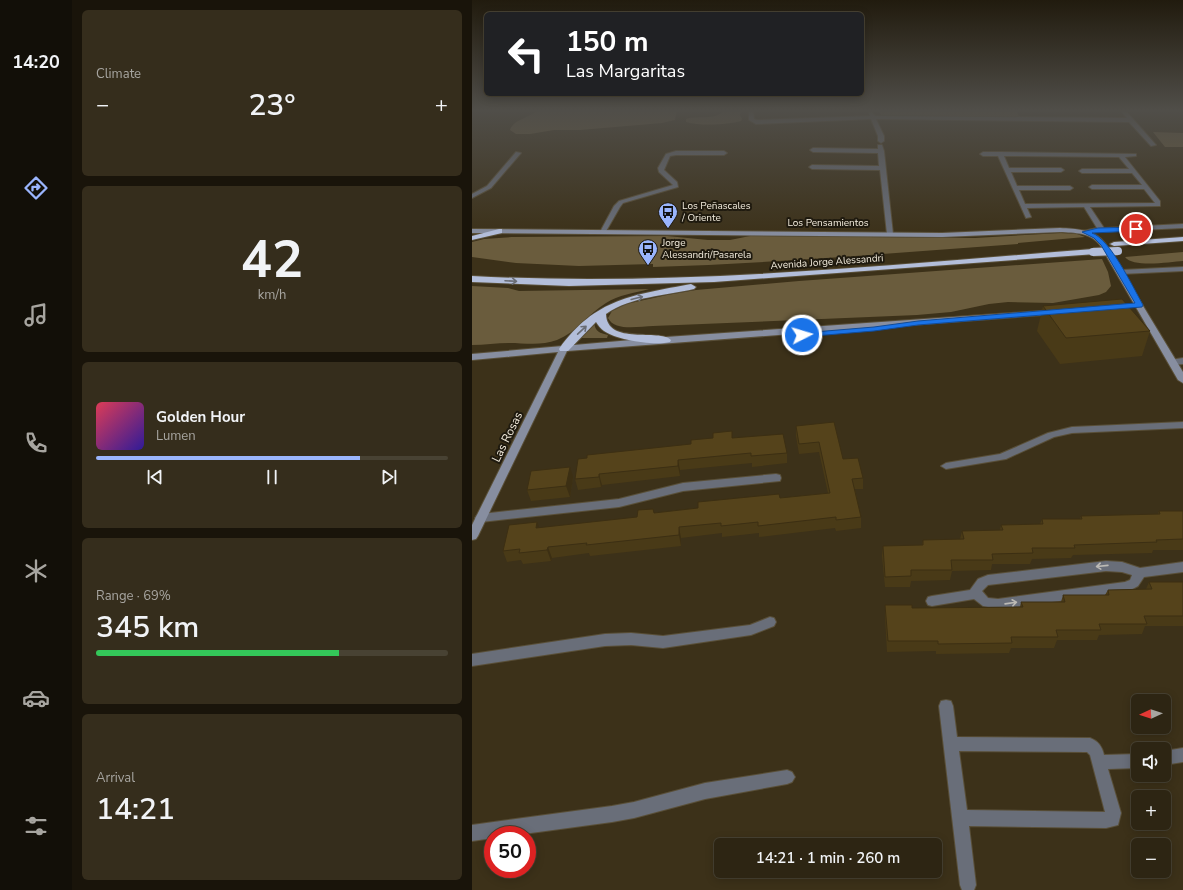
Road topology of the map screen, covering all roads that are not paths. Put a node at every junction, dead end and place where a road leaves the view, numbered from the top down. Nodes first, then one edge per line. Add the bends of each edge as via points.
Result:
1 (882, 152) edge
2 (518, 153) dead end
3 (724, 153) dead end
4 (983, 154) dead end
5 (1000, 154) junction
6 (1121, 155) junction
7 (1134, 155) dead end
8 (812, 167) dead end
9 (883, 168) junction
10 (1007, 170) junction
11 (1061, 170) dead end
12 (1082, 171) dead end
13 (1134, 171) junction
14 (1092, 187) dead end
15 (1146, 187) junction
16 (1015, 188) junction
17 (1070, 188) dead end
18 (472, 196) edge
19 (1023, 206) junction
20 (1086, 206) junction
21 (1028, 217) dead end
22 (1183, 226) edge
23 (1102, 230) junction
24 (475, 231) edge
25 (499, 231) junction
26 (603, 232) junction
27 (1085, 232) junction
28 (890, 234) junction
29 (472, 238) edge
30 (1183, 239) edge
31 (1183, 245) edge
32 (1116, 247) junction
33 (1091, 249) junction
34 (1183, 269) edge
35 (473, 272) edge
36 (1121, 272) junction
37 (733, 280) junction
38 (1064, 311) edge
39 (601, 314) junction
40 (918, 323) junction
41 (666, 340) junction
42 (563, 352) junction
43 (472, 357) edge
44 (1183, 361) edge
45 (1173, 362) junction
46 (472, 364) edge
47 (1183, 380) edge
48 (1183, 426) edge
49 (946, 466) dead end
50 (776, 478) dead end
51 (481, 518) junction
52 (472, 536) edge
53 (1183, 566) edge
54 (1140, 573) junction
55 (977, 594) junction
56 (932, 600) dead end
57 (770, 622) dead end
58 (472, 660) edge
59 (946, 706) dead end
60 (951, 744) junction
61 (1183, 755) edge
62 (1171, 757) edge
63 (1131, 761) edge
64 (1100, 762) junction
65 (787, 777) dead end
66 (960, 818) junction
67 (472, 833) edge
68 (968, 885) dead end

1 - 9 street
2 - 18 street via 489,187
3 - 26 street via 668,155 661,168 676,186 621,202
4 - 5 street
5 - 6 street
5 - 10 street
6 - 7 street
6 - 13 street
8 - 9 street
9 - 28 street
10 - 11 street
10 - 16 street
12 - 13 street
13 - 15 street
14 - 15 street
15 - 20 street via 1158,205
16 - 17 street
16 - 19 street
19 - 20 street
19 - 21 street
20 - 23 street
22 - 23 street, Los Pensamientos
23 - 27 street, Los Pensamientos
24 - 25 main road, Los Pensamientos
25 - 26 main road, Los Pensamientos
25 - 29 highway
26 - 28 main road, Los Pensamientos
27 - 28 main road, Los Pensamientos via 1060,230
27 - 36 main road via 1100,239
30 - 32 highway, Avenida Jorge Alessandri
31 - 32 highway, Avenida Jorge Alessandri
32 - 33 highway, Avenida Jorge Alessandri, bridge
33 - 35 highway, Avenida Jorge Alessandri via 702,273 587,275
33 - 37 highway, Avenida Jorge Alessandri
34 - 36 street
35 -> 37 highway, Avenida Jorge Alessandri via 595,283
36 - 45 main road via 1136,305
39 -> 37 highway via 630,300
38 - 40 main road
39 - 41 highway via 602,325 618,334
42 -> 39 highway
40 - 41 main road
40 - 42 main road via 874,329
41 - 42 main road
42 - 43 main road
42 - 46 main road
42 - 51 main road, Las Rosas
44 - 45 street
45 - 47 main road
48 - 49 street via 1072,430 1051,435 1002,457
50 - 51 street via 683,488 619,503
51 - 52 main road, Las Rosas
53 - 54 street
54 -> 55 street via 1122,567 1106,566 988,580 978,586
55 -> 54 street via 985,602 998,604 1127,587
55 - 56 street
57 - 58 street via 751,630 663,642 605,640
59 - 60 street
60 - 64 street via 1090,745 1095,748
60 - 66 street
61 - 62 street
63 - 64 street
64 - 66 street via 1113,813 1110,820
65 - 67 street via 705,791 612,814
66 - 68 street

